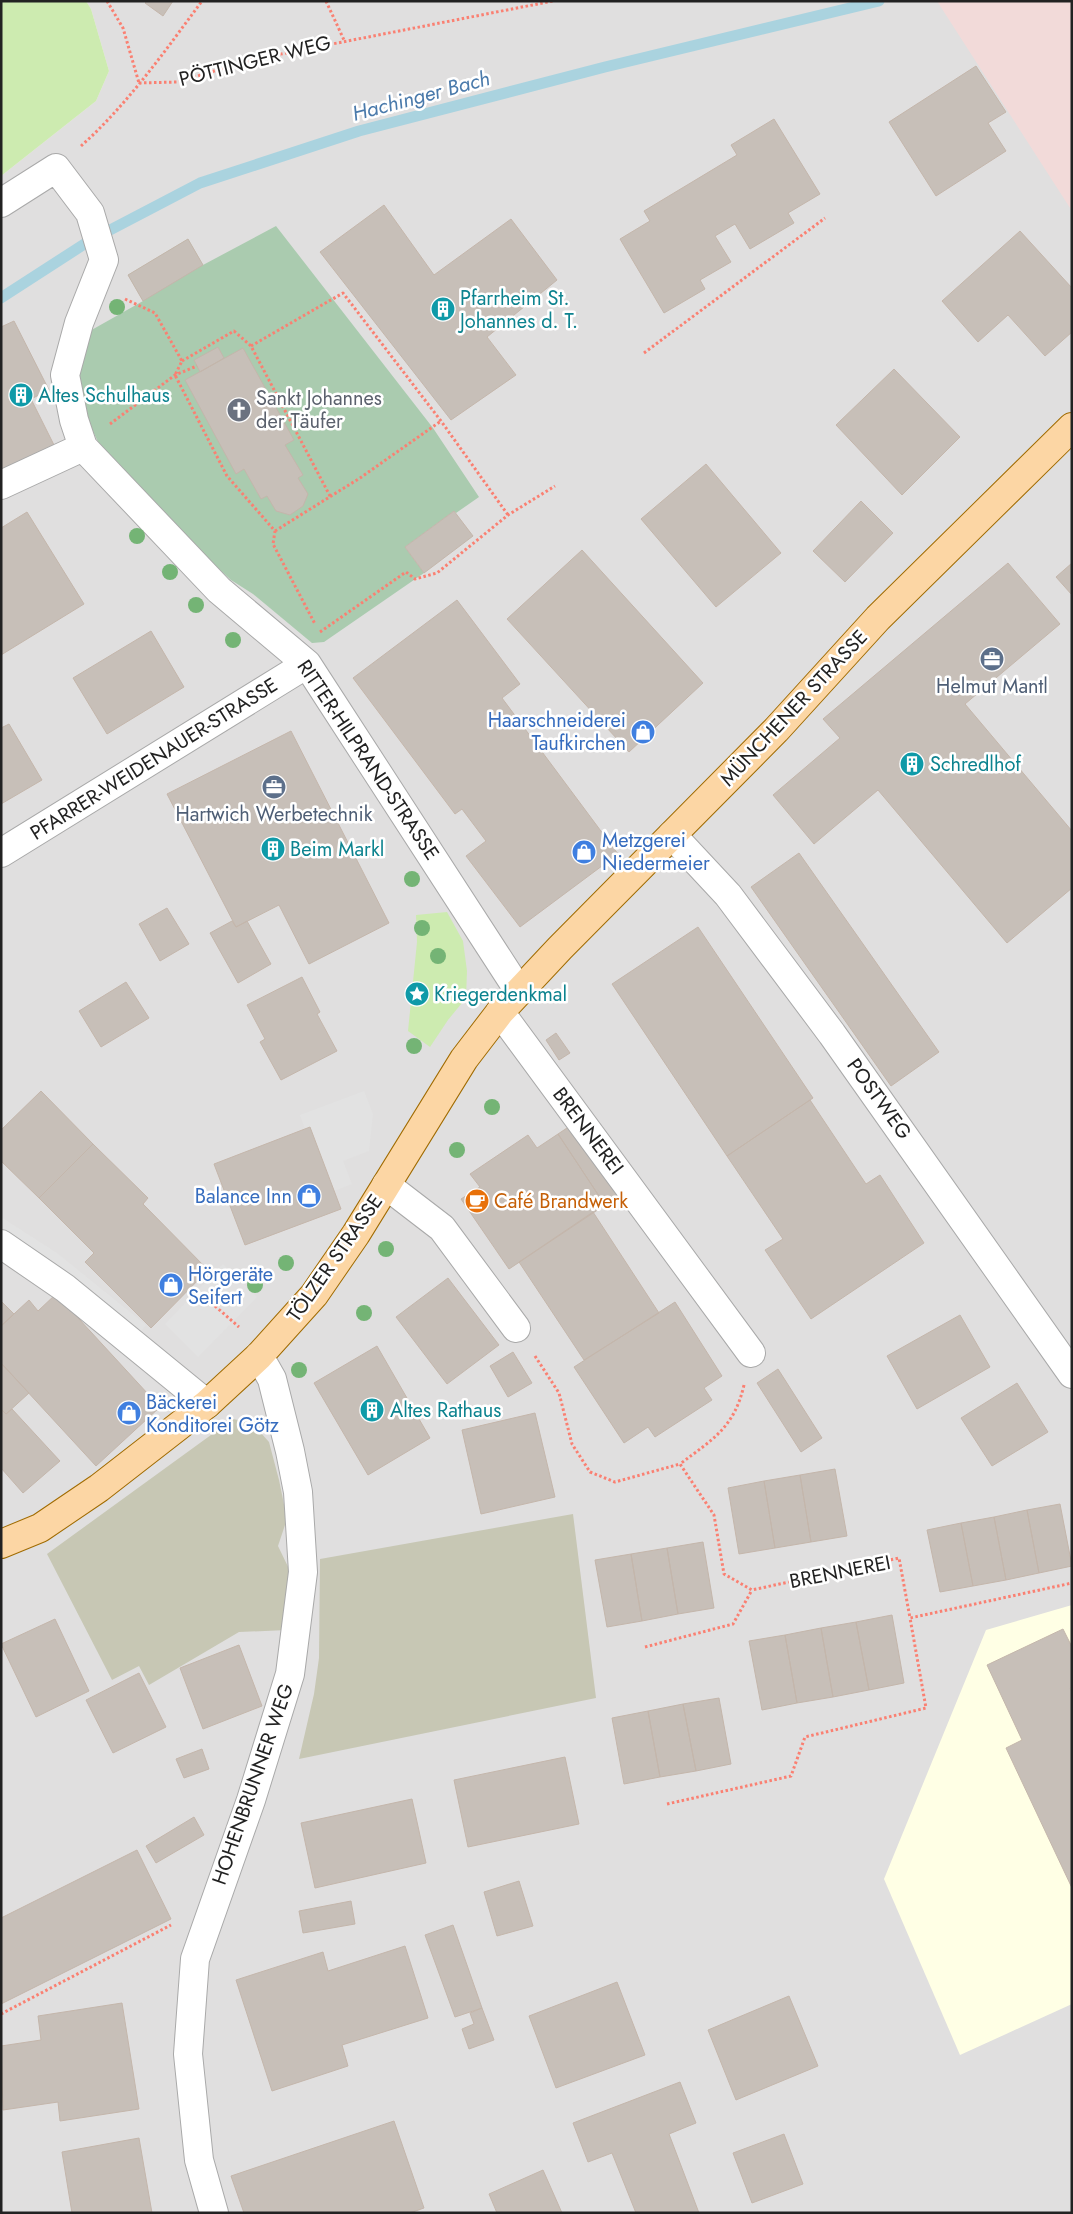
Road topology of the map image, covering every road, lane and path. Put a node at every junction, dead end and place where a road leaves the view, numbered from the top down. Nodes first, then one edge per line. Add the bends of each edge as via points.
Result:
1 (107, 1) edge
2 (202, 1) edge
3 (326, 1) edge
4 (536, 1) edge
5 (553, 1) edge
6 (530, 7) junction
7 (344, 40) junction
8 (139, 83) junction
9 (56, 168) junction
10 (1, 204) edge
11 (824, 218) dead end
12 (94, 287) junction
13 (251, 346) junction
14 (644, 353) dead end
15 (182, 361) junction
16 (197, 366) dead end
17 (175, 375) junction
18 (441, 421) junction
19 (1072, 427) edge
20 (83, 447) junction
21 (1, 485) edge
22 (555, 486) dead end
23 (330, 496) junction
24 (508, 515) junction
25 (276, 531) junction
26 (319, 633) junction
27 (307, 664) junction
28 (672, 834) junction
29 (1, 853) edge
30 (519, 991) junction
31 (500, 1012) junction
32 (386, 1185) junction
33 (1, 1244) edge
34 (215, 1306) dead end
35 (238, 1326) dead end
36 (516, 1328) joint
37 (751, 1353) joint
38 (260, 1356) junction
39 (1072, 1374) edge
40 (207, 1404) junction
41 (680, 1464) junction
42 (1, 1544) edge
43 (1072, 1583) edge
44 (752, 1590) junction
45 (910, 1618) junction
46 (645, 1647) dead end
47 (667, 1804) dead end
48 (213, 1903) junction
49 (1, 2014) edge
50 (214, 2213) edge

1 - 8 path via 123,28
2 - 8 path
3 - 7 path
4 - 6 path
5 - 6 path, PÖTTINGER WEG
6 - 7 path, PÖTTINGER WEG
7 - 8 path, PÖTTINGER WEG via 250,60 178,82
8 - 9 path via 96,133
9 - 10 street
9 - 12 street, RITTER-HILPRAND-STRASSE via 90,213 104,260
11 - 14 path
12 - 15 path via 155,313
12 - 20 street, RITTER-HILPRAND-STRASSE via 65,375
13 - 15 path via 234,331
13 - 18 path via 343,293
13 - 23 path
15 - 17 path
16 - 17 path
17 - 20 path
17 - 25 path via 226,476
18 - 23 path
18 - 24 path
19 - 28 main road, MÜNCHENER STRASSE via 878,618 776,730
20 - 21 street
20 - 27 street, RITTER-HILPRAND-STRASSE via 219,590
22 - 24 path
23 - 25 path
24 - 26 path via 437,573 415,579 406,572
25 - 26 path via 273,544
26 - 27 path via 324,642
27 - 29 street, PFARRER-WEIDENAUER-STRASSE
27 - 30 street, RITTER-HILPRAND-STRASSE
28 - 30 main road, MÜNCHENER STRASSE
28 - 39 street, POSTWEG via 728,896 832,1034
30 - 31 main road, TÖLZER STRASSE
31 - 32 main road, TÖLZER STRASSE via 464,1059
31 - 37 street, BRENNEREI
32 - 36 street via 442,1228
32 - 38 main road, TÖLZER STRASSE via 314,1295
33 - 40 street via 65,1288
34 - 35 path
36 - 41 path via 559,1393 572,1444 590,1472 615,1482
37 - 41 path via 739,1405 724,1430
38 - 40 main road, TÖLZER STRASSE
38 - 48 street, HOHENBRUNNER WEG via 272,1379 290,1451 298,1492 303,1572 290,1674 251,1800
40 - 42 main road, TÖLZER STRASSE via 99,1488 40,1528
41 - 44 path via 714,1515 724,1574
43 - 45 path
44 - 45 path, BRENNEREI via 899,1558
44 - 46 path via 733,1624
45 - 47 path, BRENNEREI via 926,1708 805,1737 791,1776
48 - 49 path
48 - 50 street, HOHENBRUNNER WEG via 195,1959 188,2054 199,2160

